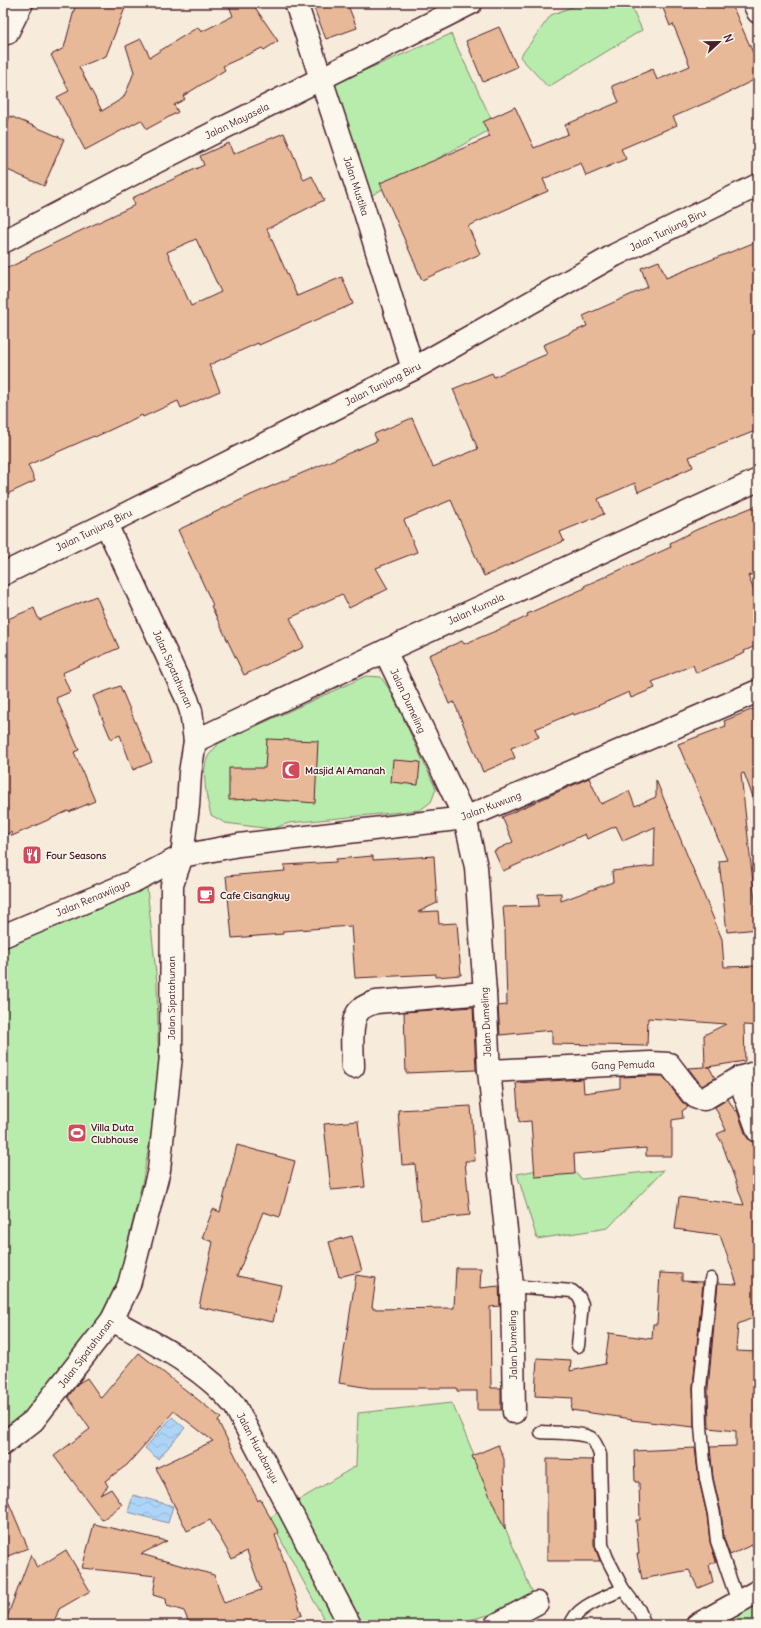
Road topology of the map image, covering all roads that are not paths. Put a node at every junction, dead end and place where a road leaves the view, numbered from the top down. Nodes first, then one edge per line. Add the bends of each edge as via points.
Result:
1 (22, 3) edge
2 (296, 3) edge
3 (471, 3) edge
4 (754, 3) edge
5 (758, 12) edge
6 (8, 33) dead end
7 (322, 79) junction
8 (758, 185) edge
9 (3, 242) edge
10 (413, 369) junction
11 (758, 480) edge
12 (106, 524) junction
13 (3, 574) edge
14 (385, 651) junction
15 (758, 691) edge
16 (195, 740) junction
17 (465, 818) junction
18 (182, 856) junction
19 (3, 936) edge
20 (485, 993) junction
21 (354, 1067) dead end
22 (489, 1072) junction
23 (748, 1075) edge
24 (758, 1132) edge
25 (711, 1279) dead end
26 (512, 1286) junction
27 (112, 1320) junction
28 (578, 1346) dead end
29 (514, 1412) dead end
30 (540, 1432) dead end
31 (3, 1444) edge
32 (623, 1589) junction
33 (758, 1591) edge
34 (738, 1602) junction
35 (537, 1603) dead end
36 (350, 1625) edge
37 (496, 1625) edge
38 (571, 1625) edge
39 (645, 1625) edge
40 (697, 1625) edge

1 - 6 street
2 - 7 street, Jalan Mustika
3 - 7 street, Jalan Mayasela
4 - 5 street
7 - 9 street, Jalan Mayasela
7 - 10 street, Jalan Mustika
8 - 10 street, Jalan Tunjung Biru via 615,256
10 - 12 street, Jalan Tunjung Biru
11 - 14 street, Jalan Kumala
12 - 13 street, Jalan Tunjung Biru
12 - 16 street, Jalan Sipatahunan via 192,711
14 - 16 street, Jalan Kumala
14 - 17 street, Jalan Dumeling
15 - 17 street, Jalan Kuwung
16 - 18 street, Jalan Sipatahunan
17 - 18 street, Jalan Kuwung via 239,845
17 - 20 street, Jalan Dumeling via 476,867
18 - 19 street, Jalan Renawijaya via 132,882
18 - 27 street, Jalan Sipatahunan via 172,885 171,1056 159,1170 129,1285
20 - 21 street via 376,1002 365,1006 358,1011 354,1022
20 - 22 street, Jalan Dumeling
22 - 23 street, Gang Pemuda via 669,1064 692,1094 704,1099
22 - 26 street, Jalan Dumeling
23 - 24 street
25 - 34 lane via 700,1388 704,1462 717,1541
26 - 28 lane via 572,1291 579,1297 582,1304
26 - 29 street, Jalan Dumeling
27 - 31 street, Jalan Sipatahunan via 33,1421
27 - 36 street, Jalan Hurubanyu via 165,1349 225,1393 235,1406
30 - 32 lane via 589,1437 597,1445 600,1455 602,1545
32 - 38 lane via 584,1608 574,1616
32 - 39 lane via 639,1610
33 - 34 street
34 - 40 street
35 - 37 street

